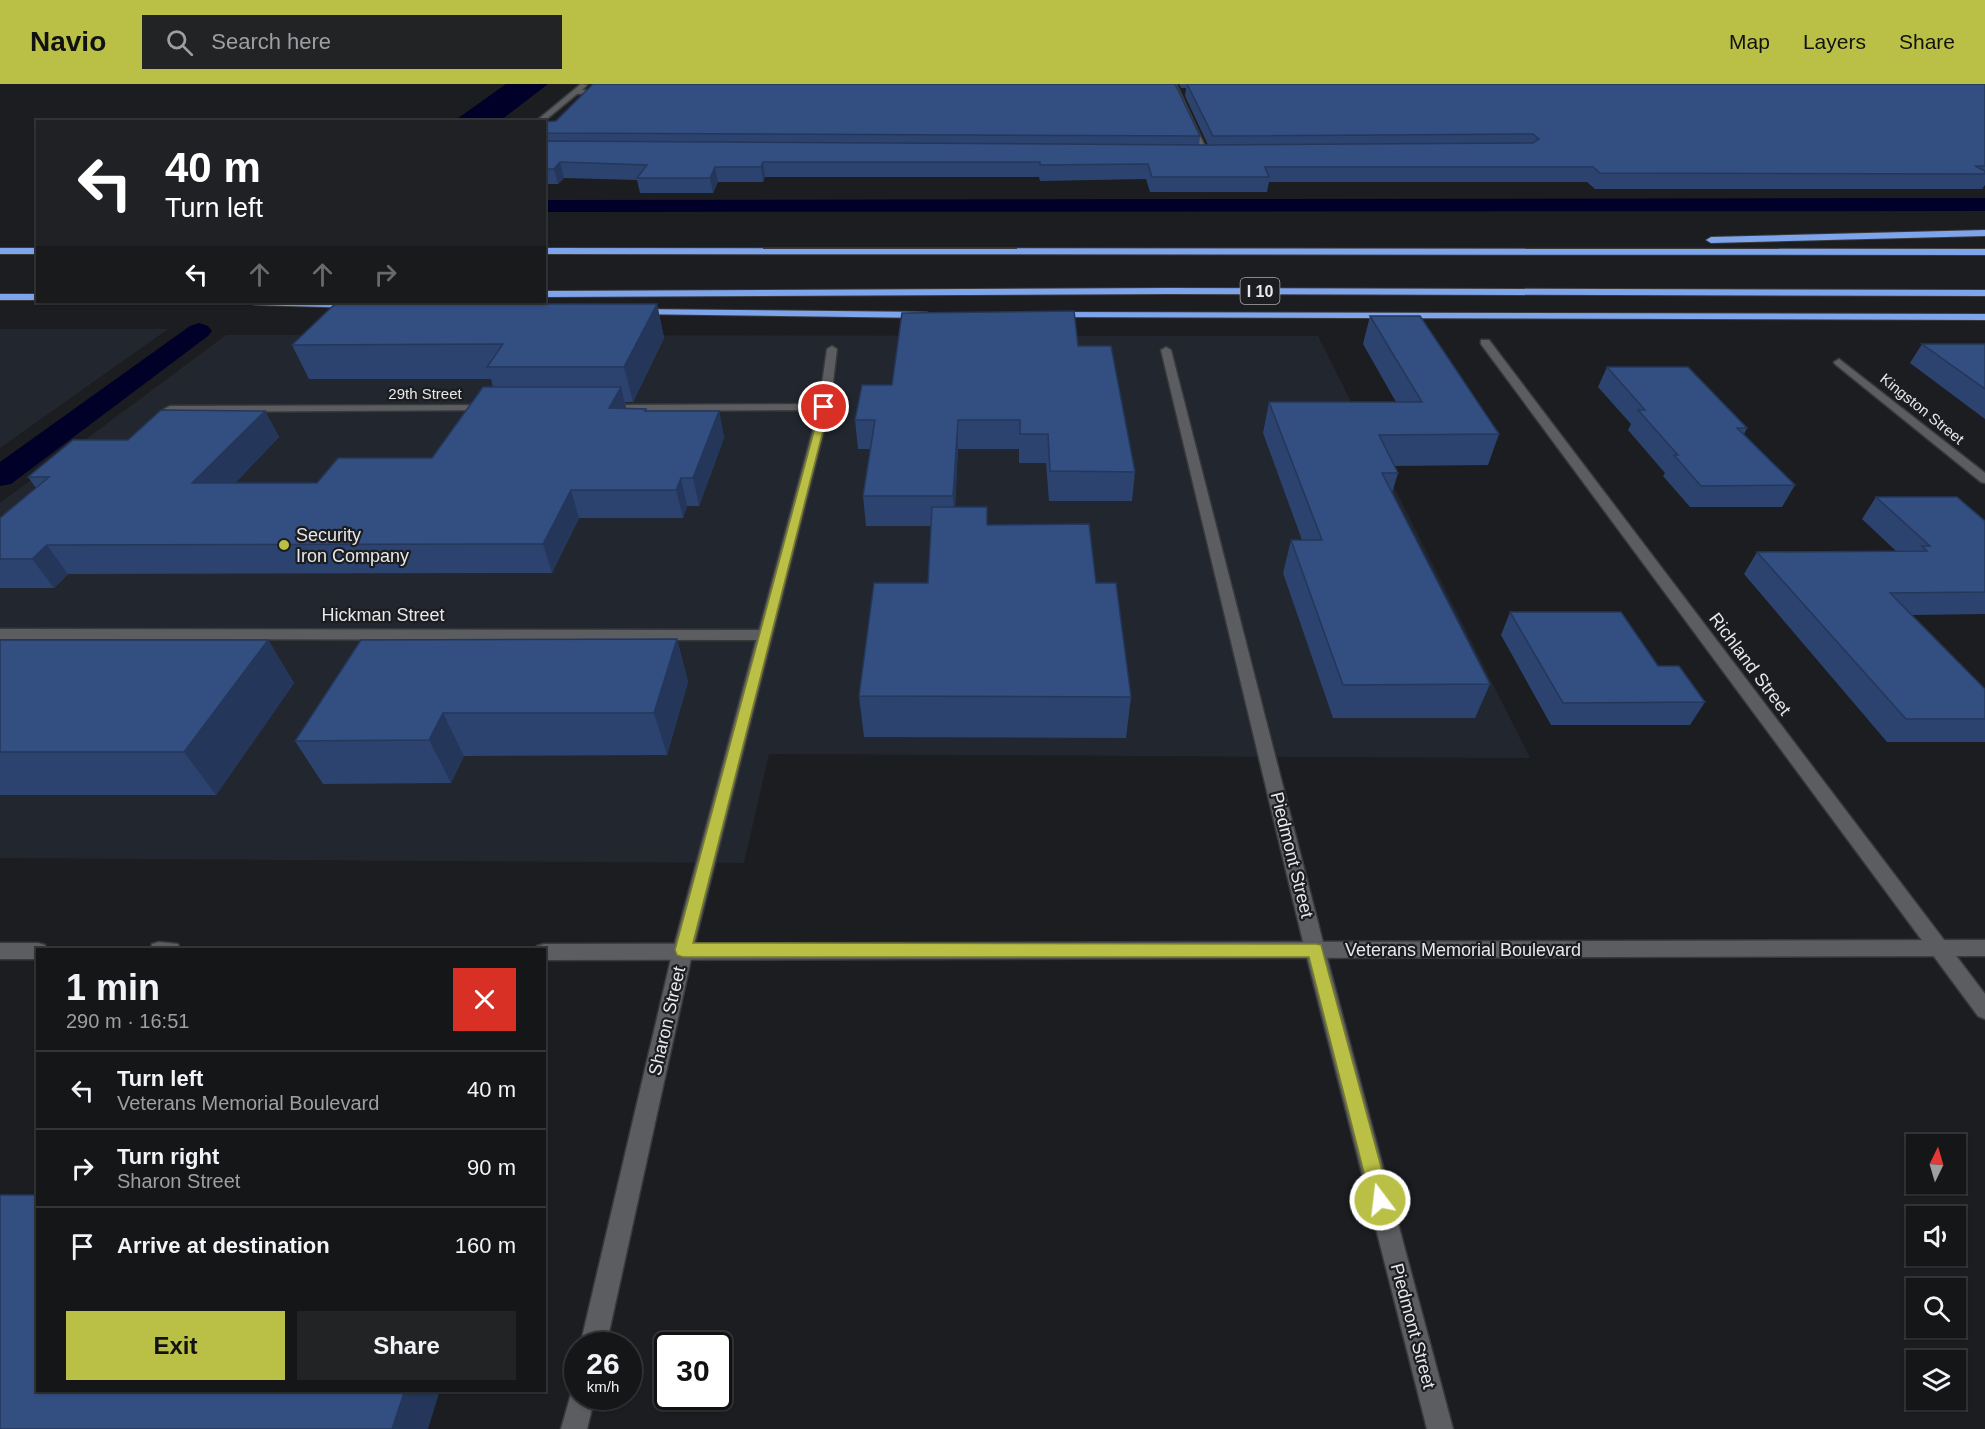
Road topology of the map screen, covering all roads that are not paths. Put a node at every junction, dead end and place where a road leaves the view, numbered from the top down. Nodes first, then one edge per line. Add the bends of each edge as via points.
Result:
1 (585, 84) edge
2 (1173, 84) edge
3 (576, 92) junction
4 (621, 92) edge
5 (1173, 92) junction
6 (1187, 92) edge
7 (541, 120) edge
8 (1195, 155) edge
9 (1207, 155) junction
10 (1219, 155) edge
11 (1985, 233) edge
12 (1700, 240) dead end
13 (1664, 241) dead end
14 (1376, 250) junction
15 (0, 251) edge
16 (36, 251) edge
17 (546, 251) edge
18 (1985, 252) edge
19 (1980, 293) edge
20 (546, 294) edge
21 (0, 297) edge
22 (36, 297) edge
23 (284, 303) edge
24 (374, 306) edge
25 (626, 312) edge
26 (944, 315) edge
27 (1040, 315) edge
28 (1985, 317) edge
29 (1485, 342) dead end
30 (832, 349) dead end
31 (1166, 350) dead end
32 (1839, 362) dead end
33 (824, 407) junction
34 (503, 408) edge
35 (598, 408) edge
36 (170, 409) edge
37 (1985, 479) edge
38 (0, 634) edge
39 (766, 635) junction
40 (1939, 948) junction
41 (1985, 948) edge
42 (683, 950) junction
43 (1316, 950) junction
44 (0, 951) edge
45 (36, 951) edge
46 (546, 952) edge
47 (1985, 1010) edge
48 (596, 1332) edge
49 (579, 1410) edge
50 (574, 1429) edge
51 (1440, 1429) edge

1 - 3 street
2 - 5 street
3 - 4 street
3 - 7 street
5 - 6 street
5 - 9 street
8 - 9 street
9 - 10 street
11 - 12 highway
13 - 14 highway
14 - 17 highway
14 - 18 highway
15 - 16 highway
19 - 20 highway, I 10
21 - 22 highway
23 - 24 highway
25 - 26 highway
27 - 28 highway
29 - 40 street, Richland Street
30 - 33 street, Sharon Street
31 - 43 street, Piedmont Street
32 - 37 street, Kingston Street
33 - 35 street
33 - 39 street, Sharon Street
34 - 36 street, 29th Street
38 - 39 street, Hickman Street
39 - 42 street, Sharon Street
40 - 41 street, Veterans Memorial Boulevard
40 - 43 street, Veterans Memorial Boulevard
40 - 47 street, Richland Street
42 - 43 street, Veterans Memorial Boulevard
42 - 46 street, Veterans Memorial Boulevard
42 - 48 street, Sharon Street
43 - 51 street, Piedmont Street
44 - 45 street
49 - 50 street

